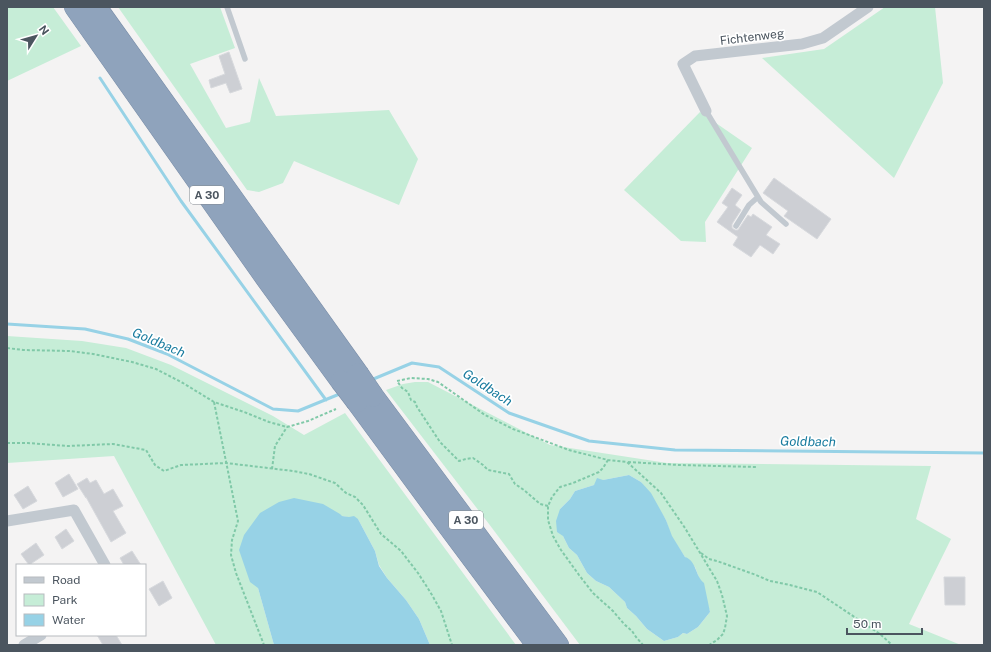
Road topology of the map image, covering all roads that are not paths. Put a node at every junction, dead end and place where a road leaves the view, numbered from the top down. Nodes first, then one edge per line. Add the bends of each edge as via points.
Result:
1 (75, 7) edge
2 (96, 7) edge
3 (227, 7) edge
4 (868, 7) edge
5 (245, 59) dead end
6 (706, 111) joint
7 (758, 197) junction
8 (786, 224) dead end
9 (736, 226) dead end
10 (350, 378) junction
11 (365, 399) junction
12 (7, 521) edge
13 (104, 564) edge
14 (40, 636) edge
15 (24, 645) edge
16 (537, 645) edge
17 (558, 645) edge

1 - 10 highway, A 30 via 268,280
2 - 10 highway, A 30
3 - 5 lane
4 - 6 street, Fichtenweg via 823,38 802,44 695,56 683,64
6 - 7 lane
7 - 8 lane
7 - 9 lane via 749,205
10 - 11 highway, A 30, bridge
11 - 16 highway, A 30 via 453,534
11 - 17 highway, A 30
12 - 13 street via 74,510
14 - 15 street

